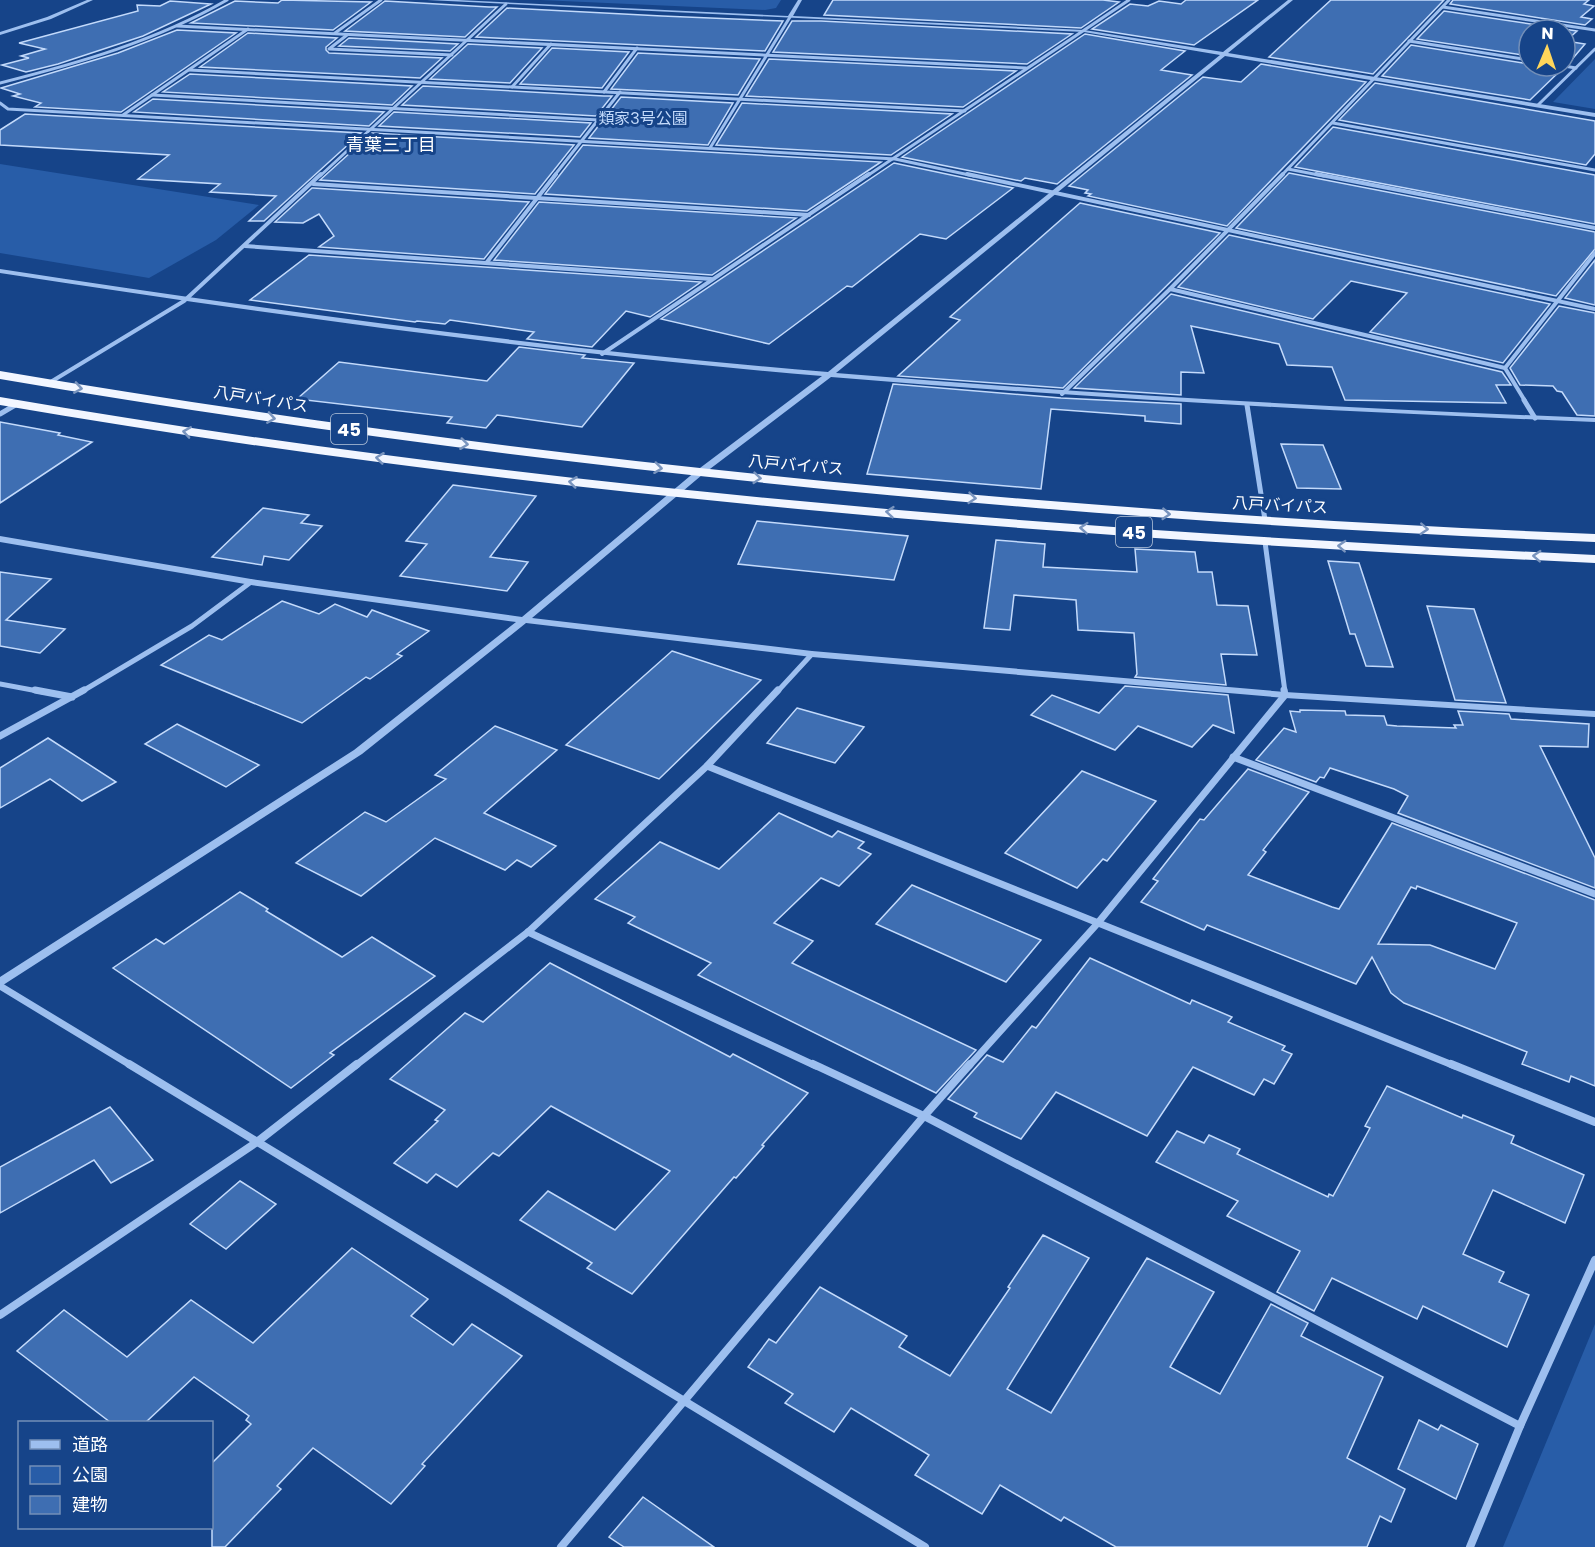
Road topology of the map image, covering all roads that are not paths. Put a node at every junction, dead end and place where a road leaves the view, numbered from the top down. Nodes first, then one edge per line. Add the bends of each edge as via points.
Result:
1 (91, 0) edge
2 (227, 0) edge
3 (381, 0) edge
4 (429, 0) edge
5 (448, 0) edge
6 (800, 0) edge
7 (1129, 0) edge
8 (1291, 0) edge
9 (1449, 0) edge
10 (506, 4) junction
11 (1443, 7) junction
12 (790, 17) junction
13 (177, 26) junction
14 (248, 29) junction
15 (1595, 30) edge
16 (1084, 31) junction
17 (0, 34) edge
18 (334, 34) junction
19 (347, 34) junction
20 (468, 40) junction
21 (1409, 41) junction
22 (551, 44) junction
23 (637, 48) junction
24 (1595, 49) edge
25 (1225, 52) junction
26 (452, 55) junction
27 (766, 55) junction
28 (1517, 58) edge
29 (1577, 67) edge
30 (1026, 68) junction
31 (189, 70) junction
32 (1374, 78) junction
33 (1566, 78) edge
34 (422, 82) junction
35 (0, 83) edge
36 (513, 87) junction
37 (604, 92) junction
38 (620, 92) junction
39 (152, 95) junction
40 (741, 99) junction
41 (0, 103) edge
42 (1538, 105) junction
43 (8, 109) junction
44 (393, 109) junction
45 (965, 111) junction
46 (0, 112) edge
47 (123, 115) junction
48 (1595, 115) edge
49 (598, 120) junction
50 (1333, 123) junction
51 (372, 129) junction
52 (583, 141) junction
53 (711, 148) junction
54 (895, 159) junction
55 (1288, 168) junction
56 (1595, 170) edge
57 (313, 184) junction
58 (1053, 192) junction
59 (537, 198) junction
60 (810, 215) junction
61 (1595, 228) edge
62 (1227, 230) junction
63 (245, 246) junction
64 (1595, 253) edge
65 (486, 262) junction
66 (0, 271) edge
67 (711, 279) junction
68 (1170, 289) junction
69 (184, 301) junction
70 (1558, 301) junction
71 (1595, 309) edge
72 (602, 354) junction
73 (1505, 368) junction
74 (0, 375) edge
75 (828, 376) junction
76 (49, 384) junction
77 (1062, 394) junction
78 (0, 400) edge
79 (17, 404) junction
80 (1247, 405) junction
81 (0, 414) edge
82 (1535, 418) junction
83 (1595, 420) edge
84 (699, 472) junction
85 (673, 494) junction
86 (1265, 520) junction
87 (1595, 538) edge
88 (0, 539) edge
89 (1264, 542) junction
90 (1595, 559) edge
91 (251, 582) junction
92 (524, 620) junction
93 (812, 654) junction
94 (0, 684) edge
95 (1285, 695) junction
96 (72, 697) junction
97 (1595, 714) edge
98 (0, 736) edge
99 (1233, 757) junction
100 (707, 766) junction
101 (1595, 894) edge
102 (1097, 924) junction
103 (528, 932) junction
104 (0, 984) edge
105 (924, 1116) junction
106 (1595, 1122) edge
107 (257, 1142) junction
108 (1595, 1260) edge
109 (0, 1315) edge
110 (682, 1401) junction
111 (1520, 1426) junction
112 (561, 1547) edge
113 (925, 1547) edge
114 (1470, 1547) edge

1 - 17 street
2 - 13 street
3 - 18 street
4 - 5 street
5 - 10 street
6 - 12 street
7 - 16 street
8 - 25 street
9 - 11 street
10 - 12 street
10 - 20 street
11 - 15 street
11 - 21 street
12 - 16 street
12 - 27 street
13 - 14 street
13 - 35 street via 57,68
14 - 18 street
14 - 31 street
16 - 25 street
16 - 30 street
18 - 19 street
19 - 20 street
19 - 26 street via 329,49
20 - 22 street
20 - 26 street
21 - 28 street
21 - 32 street
22 - 23 street
22 - 36 street
23 - 27 street
23 - 37 street
24 - 29 street
25 - 32 street
25 - 58 street
26 - 34 street
27 - 30 street
27 - 40 street
30 - 45 street
31 - 34 street
31 - 39 street
32 - 42 street
32 - 50 street
33 - 42 street
34 - 36 street
34 - 44 street
36 - 37 street
37 - 38 street
38 - 40 street
38 - 49 street
39 - 44 street
39 - 47 street
40 - 45 street
40 - 53 street
41 - 43 street
42 - 48 street
43 - 46 street
43 - 47 street
44 - 49 street
44 - 51 street
45 - 54 street
47 - 51 street
49 - 52 street
50 - 55 street
50 - 56 street
51 - 52 street
51 - 57 street
52 - 53 street
52 - 59 street
53 - 54 street
54 - 58 street
54 - 60 street
55 - 61 street
55 - 62 street
57 - 59 street
57 - 63 street
58 - 62 street
58 - 75 street
59 - 60 street
59 - 65 street
60 - 67 street
62 - 68 street
62 - 70 street
63 - 65 street
63 - 69 street
64 - 70 street
65 - 67 street
66 - 69 street
67 - 72 street
68 - 73 street
68 - 77 street
69 - 72 street
69 - 76 street
70 - 71 street
70 - 73 street
72 - 75 street
73 - 82 street
74 - 76 highway, 八戸バイパス / 45
75 - 77 street
75 - 84 street
76 -> 84 highway, 八戸バイパス / 45 via 321,425
77 - 80 street
78 - 79 highway, 八戸バイパス / 45
79 - 81 street
85 -> 79 highway, 八戸バイパス / 45 via 246,441
80 - 82 street
80 - 86 street
82 - 83 street
84 - 85 street
84 -> 86 highway, 八戸バイパス / 45 via 1024,503
89 -> 85 highway, 八戸バイパス / 45
85 - 92 street
86 -> 87 highway, 八戸バイパス / 45
88 - 91 street
90 -> 89 highway, 八戸バイパス / 45
89 - 95 street
91 - 92 street
91 - 96 street via 210,615
92 - 93 street
92 - 104 street via 358,752
93 - 95 street
93 - 100 street
94 - 96 street
95 - 97 street
95 - 99 street
96 - 98 street
99 - 101 street
99 - 102 street
100 - 102 street
100 - 103 street
102 - 105 street
102 - 106 street
103 - 105 street
103 - 107 street
104 - 107 street
105 - 110 street
105 - 111 street
107 - 109 street
107 - 110 street
108 - 111 street
110 - 112 street
110 - 113 street
111 - 114 street

